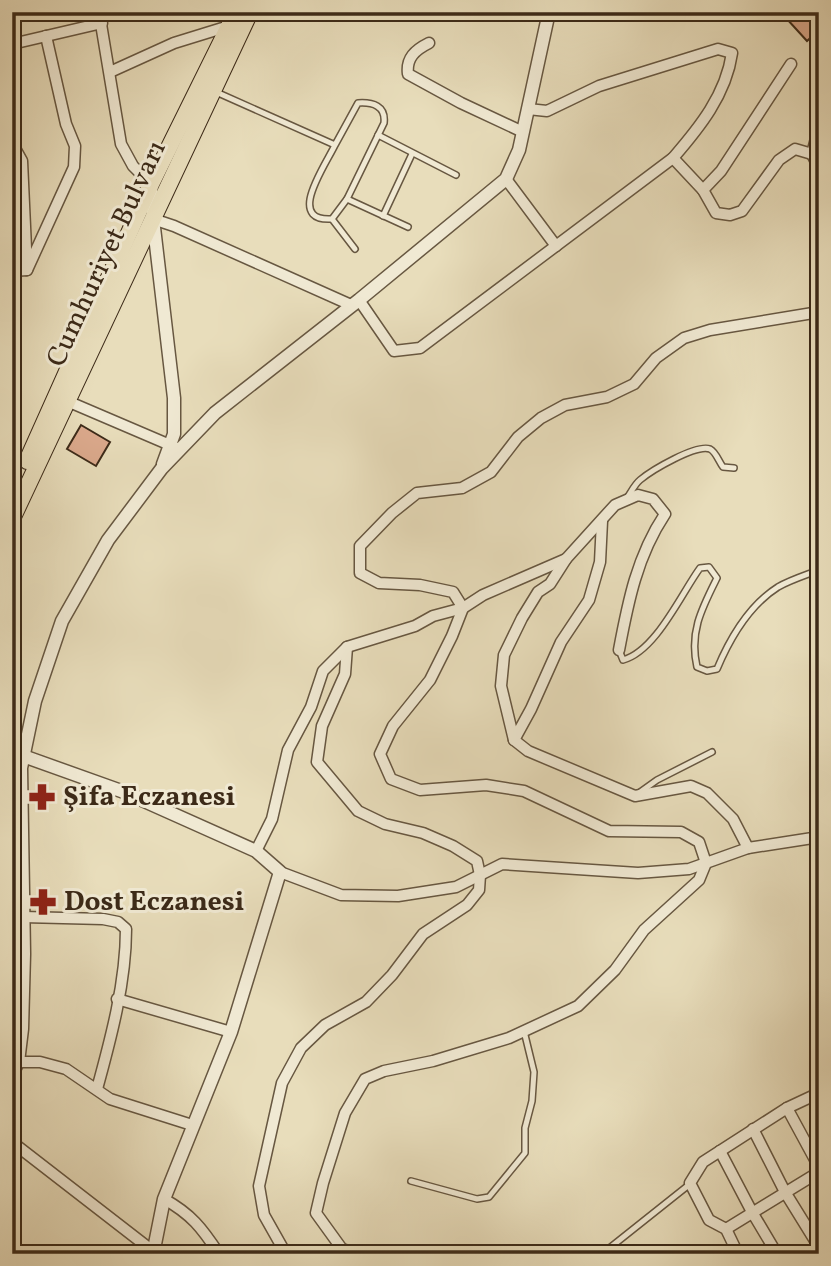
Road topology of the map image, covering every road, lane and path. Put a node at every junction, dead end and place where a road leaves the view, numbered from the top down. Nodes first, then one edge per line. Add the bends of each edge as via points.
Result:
1 (250, 12) edge
2 (549, 12) edge
3 (101, 18) edge
4 (232, 19) edge
5 (46, 36) junction
6 (429, 43) dead end
7 (12, 44) edge
8 (791, 64) dead end
9 (110, 72) junction
10 (213, 91) junction
11 (528, 109) junction
12 (819, 127) edge
13 (523, 132) junction
14 (378, 135) junction
15 (12, 143) edge
16 (334, 145) junction
17 (412, 154) junction
18 (812, 154) junction
19 (673, 158) junction
20 (819, 168) edge
21 (456, 175) dead end
22 (506, 180) junction
23 (152, 184) junction
24 (703, 190) junction
25 (347, 199) junction
26 (383, 216) junction
27 (153, 219) junction
28 (332, 219) junction
29 (408, 227) dead end
30 (556, 246) junction
31 (355, 249) dead end
32 (27, 270) junction
33 (12, 271) edge
34 (355, 302) junction
35 (819, 313) edge
36 (67, 401) junction
37 (175, 447) junction
38 (734, 468) dead end
39 (13, 491) edge
40 (626, 500) junction
41 (12, 519) edge
42 (602, 521) junction
43 (566, 559) junction
44 (819, 570) edge
45 (463, 608) junction
46 (347, 647) junction
47 (619, 650) joint
48 (514, 740) junction
49 (712, 752) dead end
50 (18, 754) edge
51 (635, 796) junction
52 (819, 837) edge
53 (748, 848) junction
54 (256, 851) junction
55 (706, 863) junction
56 (280, 872) junction
57 (480, 875) junction
58 (23, 917) junction
59 (117, 999) junction
60 (524, 1031) junction
61 (231, 1032) junction
62 (14, 1066) edge
63 (96, 1089) junction
64 (819, 1093) edge
65 (788, 1108) junction
66 (192, 1125) junction
67 (753, 1129) junction
68 (12, 1142) edge
69 (720, 1151) junction
70 (819, 1169) edge
71 (411, 1181) dead end
72 (690, 1183) junction
73 (785, 1192) junction
74 (164, 1199) junction
75 (752, 1212) junction
76 (726, 1229) junction
77 (819, 1247) edge
78 (153, 1253) edge
79 (219, 1254) edge
80 (286, 1254) edge
81 (356, 1254) edge
82 (602, 1254) edge
83 (738, 1254) edge
84 (777, 1254) edge

1 - 10 main road, Cumhuriyet Bulvarı
2 - 11 street
3 - 5 street
3 - 9 street
4 - 9 street
4 - 23 main road, Cumhuriyet Bulvarı
5 - 7 street
5 - 32 street via 75,146 74,167
6 - 13 street via 415,50 408,74
8 - 24 street via 721,171
9 - 23 street via 121,144 133,166
10 - 16 lane
10 - 27 main road, Cumhuriyet Bulvarı
11 - 13 street
11 - 19 street via 547,111 599,86 718,49 732,54 729,72 705,122
12 - 18 street
13 - 22 street
14 - 16 lane via 385,114 369,102 358,103
14 - 17 lane
14 - 25 lane
15 - 32 street via 22,161
16 - 28 lane via 308,206 321,220
17 - 21 lane
17 - 26 lane
18 - 20 street
18 - 24 street via 795,149 779,160 742,211 730,215 716,213
19 - 24 street
19 - 30 street
22 - 30 street
22 - 34 street
23 - 27 street
23 - 39 main road, Cumhuriyet Bulvarı
25 - 26 lane
25 - 28 lane
26 - 29 lane
27 - 34 street
27 - 36 main road, Cumhuriyet Bulvarı
27 - 37 street via 174,398
28 - 31 lane
30 - 34 street via 420,348 394,351
32 - 33 street
34 - 37 street
35 - 45 street via 684,338 656,358 634,384 607,397 565,405 541,418 518,437 491,472 462,488 417,493 360,547 360,573 379,583 453,593
36 - 37 street
36 - 41 main road, Cumhuriyet Bulvarı
37 - 50 street via 108,540 62,621
38 - 40 lane via 723,467 714,451 696,450 638,481
40 - 42 street
40 - 47 street via 638,495 653,499 665,514 639,564
42 - 43 street
42 - 48 street via 600,562 590,600 561,642
43 - 45 street
43 - 48 street via 550,584 538,592 504,655 501,686
44 - 47 lane via 779,587 759,603 736,630 717,669 697,667 694,653 698,616 718,578 709,567 701,568 677,608 634,657 623,660
45 - 46 street
45 - 55 street via 430,680 393,726 380,754 391,779 420,790 486,785 524,791 609,831 681,832 699,842
46 - 54 street via 323,671 311,707 288,750 272,819
46 - 57 street via 345,674 322,726 317,762 358,811 453,846 477,861
48 - 51 street via 528,751
49 - 51 lane via 657,779
50 - 54 street via 124,792
50 - 58 street
51 - 53 street via 691,786 707,793 733,818
52 - 53 street
53 - 55 street
54 - 56 street
55 - 57 street via 638,873 502,864
55 - 60 street via 699,880 644,930 615,970 578,1006
56 - 57 street via 341,895 398,896 456,887
56 - 61 street
57 - 80 street via 479,890 467,905 423,934 366,1002 325,1025 301,1048 282,1083 259,1186 264,1215
58 - 59 street via 118,922 126,929 126,939
58 - 62 street via 22,1029
59 - 61 street
59 - 63 street
60 - 71 lane via 534,1072 525,1153 489,1197 477,1199
60 - 81 street via 365,1079 345,1113 316,1213 342,1249
61 - 66 street
62 - 63 street via 40,1062 66,1069
63 - 66 street via 110,1099
64 - 65 street
65 - 67 street
65 - 70 street
66 - 74 street
67 - 69 street
67 - 73 street
68 - 78 street
69 - 72 street via 703,1162
69 - 75 street
70 - 73 street
72 - 76 street via 709,1220
72 - 82 lane
73 - 75 street
73 - 77 street
74 - 78 street
74 - 79 street via 193,1219
75 - 76 street
75 - 84 street
76 - 83 street

